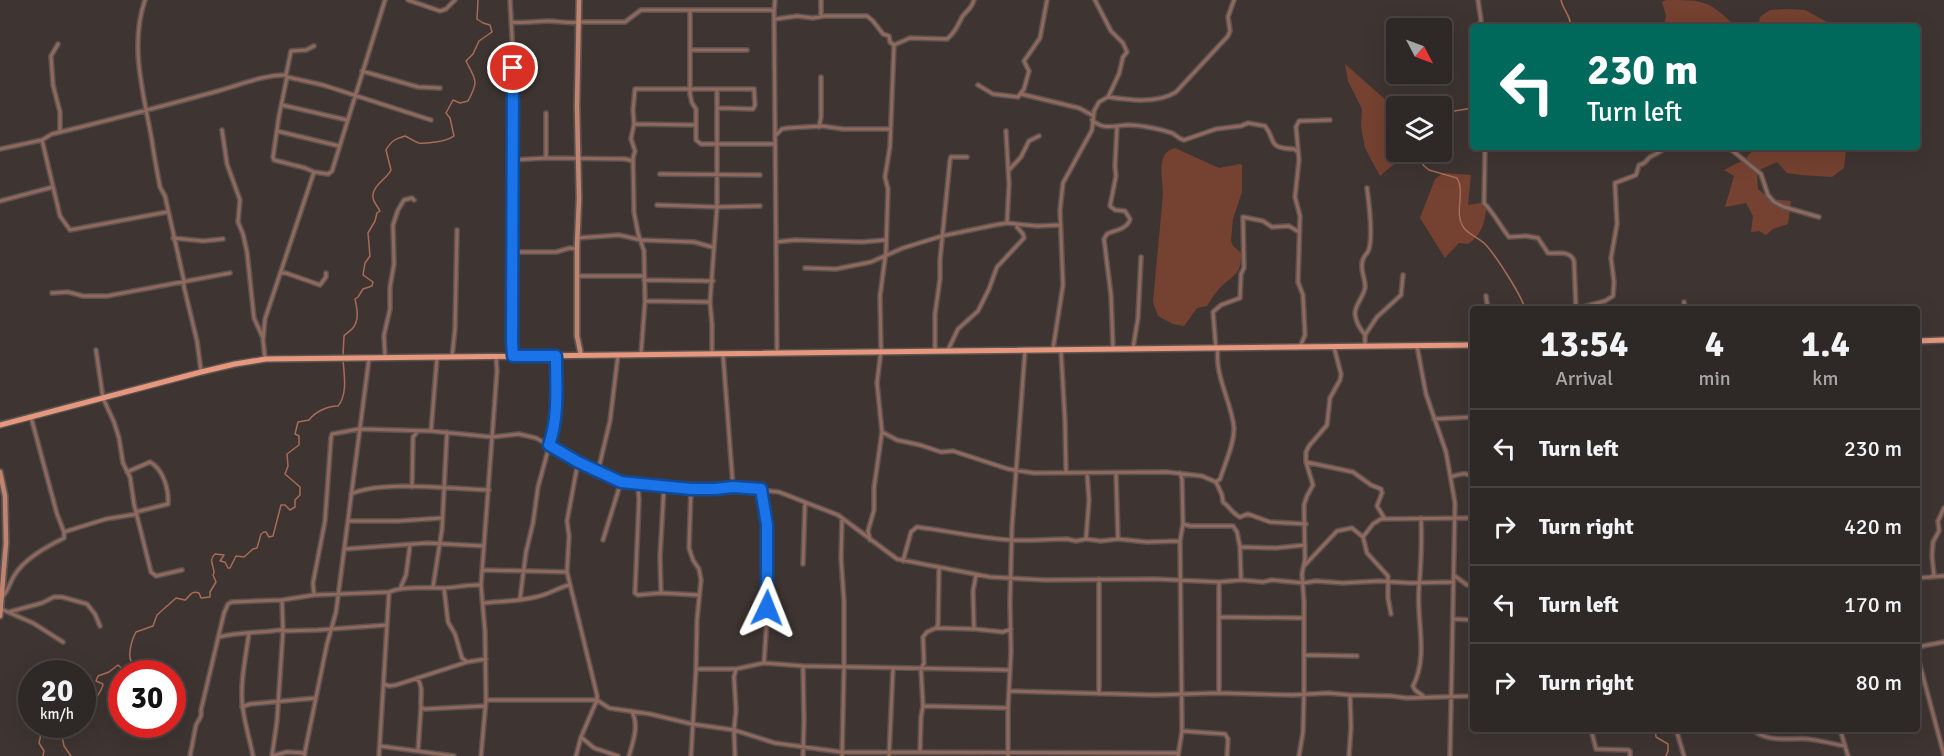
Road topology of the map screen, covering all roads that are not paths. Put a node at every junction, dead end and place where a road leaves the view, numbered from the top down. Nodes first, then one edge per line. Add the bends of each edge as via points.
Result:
1 (145, 0) edge
2 (385, 0) edge
3 (408, 0) edge
4 (455, 0) edge
5 (510, 0) edge
6 (579, 0) edge
7 (775, 0) edge
8 (821, 0) edge
9 (974, 0) edge
10 (1047, 0) edge
11 (1095, 0) edge
12 (1234, 0) edge
13 (1478, 0) edge
14 (690, 11) junction
15 (774, 12) junction
16 (821, 16) junction
17 (776, 19) junction
18 (578, 21) junction
19 (511, 22) junction
20 (1480, 24) edge
21 (58, 44) dead end
22 (894, 45) junction
23 (314, 46) dead end
24 (690, 50) junction
25 (747, 50) dead end
26 (362, 70) junction
27 (286, 76) junction
28 (821, 77) dead end
29 (978, 85) dead end
30 (440, 88) dead end
31 (690, 88) junction
32 (717, 89) junction
33 (1021, 94) junction
34 (355, 95) junction
35 (1108, 97) junction
36 (282, 105) junction
37 (718, 108) junction
38 (146, 111) junction
39 (546, 113) dead end
40 (1092, 117) junction
41 (347, 120) junction
42 (432, 120) dead end
43 (1330, 120) dead end
44 (634, 124) junction
45 (696, 125) junction
46 (1117, 126) junction
47 (819, 127) junction
48 (890, 129) junction
49 (222, 130) dead end
50 (277, 131) junction
51 (1006, 131) dead end
52 (60, 132) junction
53 (1039, 135) dead end
54 (776, 136) junction
55 (42, 140) junction
56 (717, 144) junction
57 (775, 144) junction
58 (339, 146) junction
59 (0, 149) edge
60 (1485, 150) edge
61 (1662, 150) edge
62 (1732, 150) edge
63 (1298, 153) junction
64 (967, 157) dead end
65 (546, 159) junction
66 (512, 160) junction
67 (577, 160) junction
68 (634, 161) junction
69 (1009, 170) junction
70 (314, 172) junction
71 (660, 174) dead end
72 (760, 175) dead end
73 (717, 176) junction
74 (53, 187) junction
75 (1367, 188) dead end
76 (414, 200) dead end
77 (0, 201) edge
78 (657, 205) dead end
79 (760, 206) dead end
80 (717, 207) junction
81 (167, 212) junction
82 (1819, 217) dead end
83 (1007, 223) junction
84 (1015, 225) junction
85 (1060, 225) junction
86 (457, 230) dead end
87 (1299, 232) junction
88 (942, 236) junction
89 (173, 238) junction
90 (578, 238) junction
91 (223, 239) dead end
92 (641, 240) junction
93 (885, 240) junction
94 (776, 242) junction
95 (713, 247) junction
96 (577, 249) junction
97 (512, 252) junction
98 (885, 257) junction
99 (1141, 257) dead end
100 (805, 268) dead end
101 (230, 273) dead end
102 (281, 273) junction
103 (327, 273) dead end
104 (1403, 275) dead end
105 (577, 276) junction
106 (644, 278) junction
107 (184, 280) junction
108 (713, 281) junction
109 (52, 293) dead end
110 (1486, 296) dead end
111 (645, 301) junction
112 (710, 302) junction
113 (1684, 302) dead end
114 (1488, 306) edge
115 (1576, 306) edge
116 (1587, 306) edge
117 (1685, 306) edge
118 (1365, 335) junction
119 (263, 340) junction
120 (1944, 340) edge
121 (1920, 341) edge
122 (1470, 345) edge
123 (1418, 346) junction
124 (1334, 347) junction
125 (1365, 347) junction
126 (1299, 348) junction
127 (1217, 349) junction
128 (96, 350) dead end
129 (1113, 350) junction
130 (1133, 350) junction
131 (881, 351) junction
132 (1025, 351) junction
133 (1053, 351) junction
134 (1061, 351) junction
135 (935, 352) junction
136 (947, 352) junction
137 (777, 353) junction
138 (641, 354) junction
139 (712, 354) junction
140 (723, 354) junction
141 (618, 355) junction
142 (496, 356) junction
143 (513, 356) junction
144 (556, 356) junction
145 (581, 356) junction
146 (369, 357) junction
147 (385, 357) junction
148 (437, 357) junction
149 (452, 357) junction
150 (266, 360) junction
151 (201, 372) junction
152 (104, 398) junction
153 (31, 417) junction
154 (1470, 417) edge
155 (1434, 419) junction
156 (0, 425) edge
157 (359, 429) junction
158 (418, 431) junction
159 (431, 431) junction
160 (447, 432) junction
161 (882, 432) junction
162 (492, 437) junction
163 (549, 445) junction
164 (578, 462) junction
165 (1306, 462) junction
166 (1016, 469) junction
167 (0, 472) edge
168 (127, 472) junction
169 (598, 472) junction
170 (1066, 472) junction
171 (1088, 473) junction
172 (1116, 473) junction
173 (1180, 474) junction
174 (1470, 475) edge
175 (1452, 477) junction
176 (621, 482) junction
177 (1216, 482) junction
178 (638, 484) junction
179 (412, 487) junction
180 (664, 487) junction
181 (733, 487) junction
182 (445, 489) junction
183 (691, 489) junction
184 (761, 489) junction
185 (489, 490) junction
186 (351, 494) junction
187 (805, 502) junction
188 (1944, 508) edge
189 (137, 513) junction
190 (442, 518) junction
191 (1421, 518) junction
192 (1470, 518) edge
193 (842, 519) junction
194 (1385, 519) junction
195 (1455, 519) junction
196 (348, 521) junction
197 (1183, 524) junction
198 (1306, 524) junction
199 (64, 532) junction
200 (1363, 537) junction
201 (1086, 539) junction
202 (1118, 539) junction
203 (603, 540) dead end
204 (870, 540) junction
205 (1012, 540) junction
206 (1180, 541) junction
207 (440, 543) junction
208 (410, 545) junction
209 (1305, 545) junction
210 (484, 546) junction
211 (1240, 547) junction
212 (345, 549) junction
213 (903, 561) junction
214 (803, 564) dead end
215 (1304, 566) junction
216 (939, 567) junction
217 (182, 570) dead end
218 (483, 570) junction
219 (567, 572) junction
220 (523, 573) junction
221 (1454, 574) junction
222 (976, 575) junction
223 (1944, 576) edge
224 (1931, 577) junction
225 (1920, 578) edge
226 (1010, 579) junction
227 (1099, 579) junction
228 (1241, 580) junction
229 (1182, 581) junction
230 (1219, 582) junction
231 (1388, 582) junction
232 (1453, 582) junction
233 (1303, 583) junction
234 (1420, 583) junction
235 (1470, 584) edge
236 (481, 585) junction
237 (569, 585) junction
238 (433, 587) junction
239 (444, 588) junction
240 (399, 589) junction
241 (389, 592) junction
242 (662, 593) junction
243 (314, 595) junction
244 (338, 595) junction
245 (698, 595) junction
246 (2, 598) junction
247 (282, 600) junction
248 (520, 600) junction
249 (484, 603) junction
250 (1, 609) edge
251 (9, 612) junction
252 (1391, 614) dead end
253 (0, 616) edge
254 (1220, 617) junction
255 (1304, 618) junction
256 (1454, 619) junction
257 (1470, 620) edge
258 (387, 625) junction
259 (100, 626) dead end
260 (331, 628) junction
261 (936, 628) junction
262 (974, 629) junction
263 (1011, 629) junction
264 (283, 631) junction
265 (249, 633) junction
266 (219, 637) junction
267 (63, 642) dead end
268 (1944, 642) edge
269 (1920, 646) edge
270 (1304, 655) junction
271 (1357, 656) dead end
272 (486, 659) junction
273 (467, 662) junction
274 (764, 663) junction
275 (1920, 665) edge
276 (803, 666) junction
277 (844, 667) junction
278 (892, 667) junction
279 (696, 669) junction
280 (735, 669) junction
281 (921, 669) junction
282 (1010, 670) junction
283 (417, 678) junction
284 (384, 684) junction
285 (1010, 691) junction
286 (1220, 693) junction
287 (1304, 693) junction
288 (1099, 694) junction
289 (1182, 694) junction
290 (1350, 695) junction
291 (1451, 696) junction
292 (1470, 696) edge
293 (316, 698) junction
294 (1425, 698) junction
295 (486, 700) junction
296 (597, 700) junction
297 (277, 702) junction
298 (485, 706) junction
299 (923, 706) junction
300 (242, 707) junction
301 (421, 707) junction
302 (1008, 708) junction
303 (631, 711) junction
304 (692, 724) junction
305 (734, 730) junction
306 (1182, 731) junction
307 (1590, 732) edge
308 (1677, 732) edge
309 (1757, 732) edge
310 (1841, 732) edge
311 (581, 737) junction
312 (380, 746) junction
313 (1845, 746) junction
314 (803, 747) junction
315 (418, 751) junction
316 (920, 752) junction
317 (842, 754) edge
318 (889, 754) edge
319 (1008, 754) edge
320 (305, 755) edge
321 (1046, 755) edge
322 (1178, 755) edge
323 (1944, 755) edge
324 (190, 756) edge
325 (253, 756) edge
326 (272, 756) edge
327 (379, 756) edge
328 (454, 756) edge
329 (482, 756) edge
330 (576, 756) edge
331 (618, 756) edge
332 (629, 756) edge
333 (691, 756) edge
334 (735, 756) edge
335 (803, 756) edge
336 (1227, 756) edge
337 (1299, 756) edge
338 (1349, 756) edge
339 (1450, 756) edge
340 (1630, 756) edge
341 (1684, 756) edge
342 (1848, 756) edge

1 - 38 street via 139,21 138,52
2 - 26 street
3 - 4 street via 443,11
5 - 19 street
6 - 18 street
7 - 15 street
8 - 16 street
9 - 22 street via 947,39 910,38
10 - 33 street via 1041,38 1024,61 1029,71
11 - 35 street via 1127,52
12 - 35 street via 1228,17 1228,36 1176,92 1160,99
13 - 20 street
14 - 15 street
14 - 18 street via 641,10 625,22
14 - 24 street
15 - 17 street
16 - 17 street
16 - 22 street via 867,16
17 - 54 street
18 - 19 street
18 - 67 street
19 - 66 street
21 - 52 street via 51,56
22 - 48 street
23 - 27 street via 291,51
24 - 25 street
24 - 31 street
26 - 30 street via 418,87
26 - 34 street
27 - 34 street
27 - 36 street
27 - 38 street via 244,82
28 - 47 street
29 - 33 street via 993,94
31 - 32 street
31 - 44 street via 635,89
31 - 45 street
32 - 37 street
32 - 37 street via 754,88 755,99 753,109
33 - 40 street via 1079,108
34 - 41 street
34 - 42 street
35 - 40 street via 1099,102
36 - 41 street
36 - 50 street
37 - 56 street
38 - 52 street
38 - 81 street
39 - 65 street
40 - 46 street via 1100,126
40 - 85 street via 1092,130 1063,183
41 - 58 street
43 - 63 street via 1297,123
44 - 45 street
44 - 68 street
45 - 56 street via 698,142
46 - 63 street via 1152,128 1184,140 1248,123 1265,126 1273,144
46 - 129 street via 1116,176 1110,206 1125,211 1130,219 1125,227 1104,239
47 - 48 street
47 - 54 street via 782,129
48 - 93 street
49 - 119 street via 227,164 240,200 238,222 247,252 254,318
50 - 58 street
50 - 70 street via 274,160
51 - 69 street
52 - 55 street
53 - 69 street via 1029,141
54 - 57 street
55 - 59 street
55 - 74 street
56 - 57 street
56 - 73 street
57 - 94 street
58 - 70 street via 332,171
60 - 115 street via 1484,203 1509,237 1538,238 1548,253 1572,257
61 - 116 street via 1639,165 1636,176 1615,183 1613,296
62 - 82 street via 1761,174 1774,202
63 - 87 street via 1295,197
64 - 88 street via 955,156 950,160
65 - 66 street
65 - 67 street
66 - 97 street
67 - 68 street
67 - 90 street
68 - 92 street via 634,212
69 - 83 street
70 - 102 street
71 - 73 street
72 - 73 street
73 - 80 street
74 - 77 street
74 - 81 street via 60,216 70,230
75 - 118 street via 1369,250 1363,256 1365,282 1355,316
76 - 147 street via 404,200 393,225 394,264 384,335
78 - 80 street
79 - 80 street
80 - 95 street
81 - 89 street
83 - 84 street
83 - 88 street
84 - 85 street
84 - 136 street via 1024,238 997,267 978,311 958,329
85 - 133 street via 1063,285
86 - 149 street
87 - 126 street via 1298,282 1303,295 1305,335
87 - 127 street via 1289,226 1272,227 1263,220 1243,217 1240,298 1214,312
88 - 98 street
88 - 135 street
89 - 91 street
89 - 107 street
90 - 92 street via 619,235
90 - 96 street
92 - 95 street via 694,242
92 - 106 street
93 - 94 street
93 - 98 street
94 - 137 street
95 - 108 street
96 - 97 street
96 - 105 street
97 - 143 street
98 - 100 street via 836,269
98 - 131 street via 880,296
99 - 130 street
101 - 107 street
102 - 103 street via 320,285
102 - 119 street via 265,319
104 - 118 street via 1401,295
105 - 106 street
105 - 145 street
106 - 108 street
106 - 111 street
107 - 109 street via 107,296
107 - 151 street
108 - 112 street
110 - 114 street
111 - 112 street
111 - 138 street
112 - 139 street
113 - 117 street
118 - 125 street
119 - 150 street
120 - 121 main road
122 - 123 main road
123 - 125 main road
123 - 155 street
124 - 125 main road
124 - 126 main road
124 - 165 street via 1340,380 1330,398 1327,425 1312,440
126 - 127 main road
127 - 130 main road
127 - 177 street via 1234,433
128 - 152 street
129 - 130 main road
129 - 134 main road
131 - 135 main road
131 - 137 main road
131 - 161 street via 877,383
132 - 133 main road
132 - 136 main road
132 - 166 street
133 - 134 main road
134 - 170 street
135 - 136 main road
137 - 140 main road
138 - 139 main road
138 - 141 main road
139 - 140 main road
140 - 181 street
141 - 145 main road
141 - 169 street via 610,422
142 - 143 main road
142 - 149 main road
142 - 162 street
143 - 144 main road
144 - 145 main road
144 - 163 street via 557,410
146 - 147 main road
146 - 150 main road
146 - 157 street
147 - 148 main road
148 - 149 main road
148 - 159 street
150 - 151 main road
151 - 152 main road
152 - 153 main road
152 - 168 street
153 - 156 main road
153 - 199 street
154 - 155 street
155 - 175 street
157 - 158 street
157 - 186 street
157 - 243 street via 332,434
158 - 159 street
158 - 179 street via 413,437
159 - 160 street
160 - 162 street
160 - 182 street
161 - 166 street via 897,440
161 - 204 street
162 - 163 street via 519,435
162 - 185 street
163 - 164 street
163 - 220 street
164 - 169 street
164 - 219 street via 567,521
165 - 194 street via 1353,472 1381,489 1377,506
165 - 198 street via 1313,485 1304,505
166 - 170 street
166 - 205 street
167 - 246 street via 6,543
168 - 189 street
168 - 189 street via 150,462 162,473 168,504
169 - 176 street
170 - 171 street
171 - 172 street
171 - 201 street
172 - 173 street
172 - 202 street
173 - 177 street
173 - 197 street
174 - 175 street
175 - 195 street
176 - 178 street
176 - 203 street
177 - 198 street via 1223,502 1239,518 1248,514 1270,522
178 - 180 street
178 - 242 street via 633,590 638,595
179 - 182 street
179 - 186 street via 368,489
180 - 183 street
180 - 242 street
181 - 183 street
181 - 184 street
182 - 185 street
182 - 190 street
183 - 245 street via 689,548 699,569
184 - 187 street
184 - 274 street via 768,559
185 - 210 street
186 - 196 street
187 - 193 street
187 - 214 street
188 - 224 street via 1933,542
189 - 199 street
189 - 217 street via 152,574
190 - 196 street
190 - 207 street
191 - 194 street
191 - 195 street
191 - 234 street
192 - 195 street
193 - 204 street
193 - 277 street
194 - 200 street via 1377,521
195 - 221 street
196 - 212 street
197 - 206 street
197 - 211 street via 1233,526
198 - 209 street
199 - 246 street via 64,538 18,570
200 - 215 street via 1352,528 1340,530
200 - 231 street via 1365,549 1385,571
201 - 202 street
201 - 205 street
202 - 206 street
204 - 213 street
205 - 213 street via 917,527 911,532
205 - 226 street
206 - 229 street
207 - 208 street
207 - 210 street
207 - 238 street
208 - 212 street
208 - 240 street via 406,575
209 - 211 street
209 - 215 street
210 - 218 street
211 - 228 street
212 - 244 street
213 - 216 street
215 - 233 street
216 - 222 street
216 - 261 street
218 - 220 street
218 - 236 street
219 - 220 street
219 - 237 street
220 - 248 street
221 - 232 street
221 - 235 street via 1462,583
222 - 226 street
222 - 262 street
223 - 224 street
224 - 225 street
226 - 227 street
226 - 263 street
227 - 229 street
227 - 288 street
228 - 230 street
228 - 233 street
229 - 230 street
229 - 289 street
230 - 254 street
231 - 233 street
231 - 234 street
231 - 252 street
232 - 234 street
232 - 256 street
233 - 255 street
234 - 294 street via 1421,656 1413,686
236 - 239 street
236 - 249 street
237 - 248 street
237 - 296 street
238 - 239 street
238 - 240 street
239 - 273 street via 448,622
240 - 241 street
241 - 244 street
241 - 258 street
242 - 245 street
243 - 244 street
243 - 247 street
244 - 260 street
245 - 279 street
246 - 250 street
247 - 264 street
247 - 266 street via 228,604
248 - 249 street
249 - 272 street
250 - 251 street
250 - 253 street
251 - 259 street via 62,597 87,604
251 - 267 street
254 - 255 street
254 - 286 street
255 - 270 street
256 - 257 street
256 - 291 street
258 - 260 street
258 - 284 street
260 - 264 street
260 - 293 street
261 - 262 street
261 - 281 street via 923,637
262 - 263 street
263 - 282 street
264 - 265 street
264 - 297 street
265 - 266 street
265 - 300 street
266 - 324 street
268 - 269 street
270 - 271 street
270 - 287 street
272 - 273 street
272 - 295 street
273 - 283 street
274 - 276 street
274 - 280 street
275 - 323 street
276 - 277 street
276 - 314 street
277 - 278 street
277 - 317 street
278 - 281 street
278 - 318 street
279 - 280 street
279 - 304 street
280 - 305 street
281 - 282 street
281 - 299 street
282 - 285 street
283 - 284 street via 396,685
283 - 301 street via 422,690
284 - 312 street
285 - 288 street
285 - 302 street
286 - 287 street
286 - 289 street
287 - 290 street
287 - 337 street
288 - 289 street
289 - 306 street
290 - 294 street
290 - 338 street
291 - 292 street
291 - 294 street
291 - 339 street
293 - 297 street
293 - 320 street
295 - 296 street
295 - 298 street
296 - 303 street via 609,708
296 - 311 street
297 - 300 street
297 - 326 street
298 - 301 street
298 - 329 street
299 - 302 street
299 - 316 street
300 - 325 street
301 - 315 street
302 - 319 street
303 - 304 street
303 - 332 street via 636,723
304 - 305 street
304 - 333 street
305 - 314 street
305 - 334 street
306 - 322 street
306 - 336 street via 1225,734
307 - 340 street via 1596,749 1628,750
308 - 341 street
309 - 313 street via 1766,737
310 - 313 street
311 - 330 street
311 - 331 street via 594,748
312 - 315 street
312 - 327 street
313 - 342 street
314 - 317 street
314 - 335 street
315 - 328 street
316 - 318 street
316 - 319 street
317 - 318 street
319 - 321 street
320 - 326 street via 287,752
321 - 322 street

